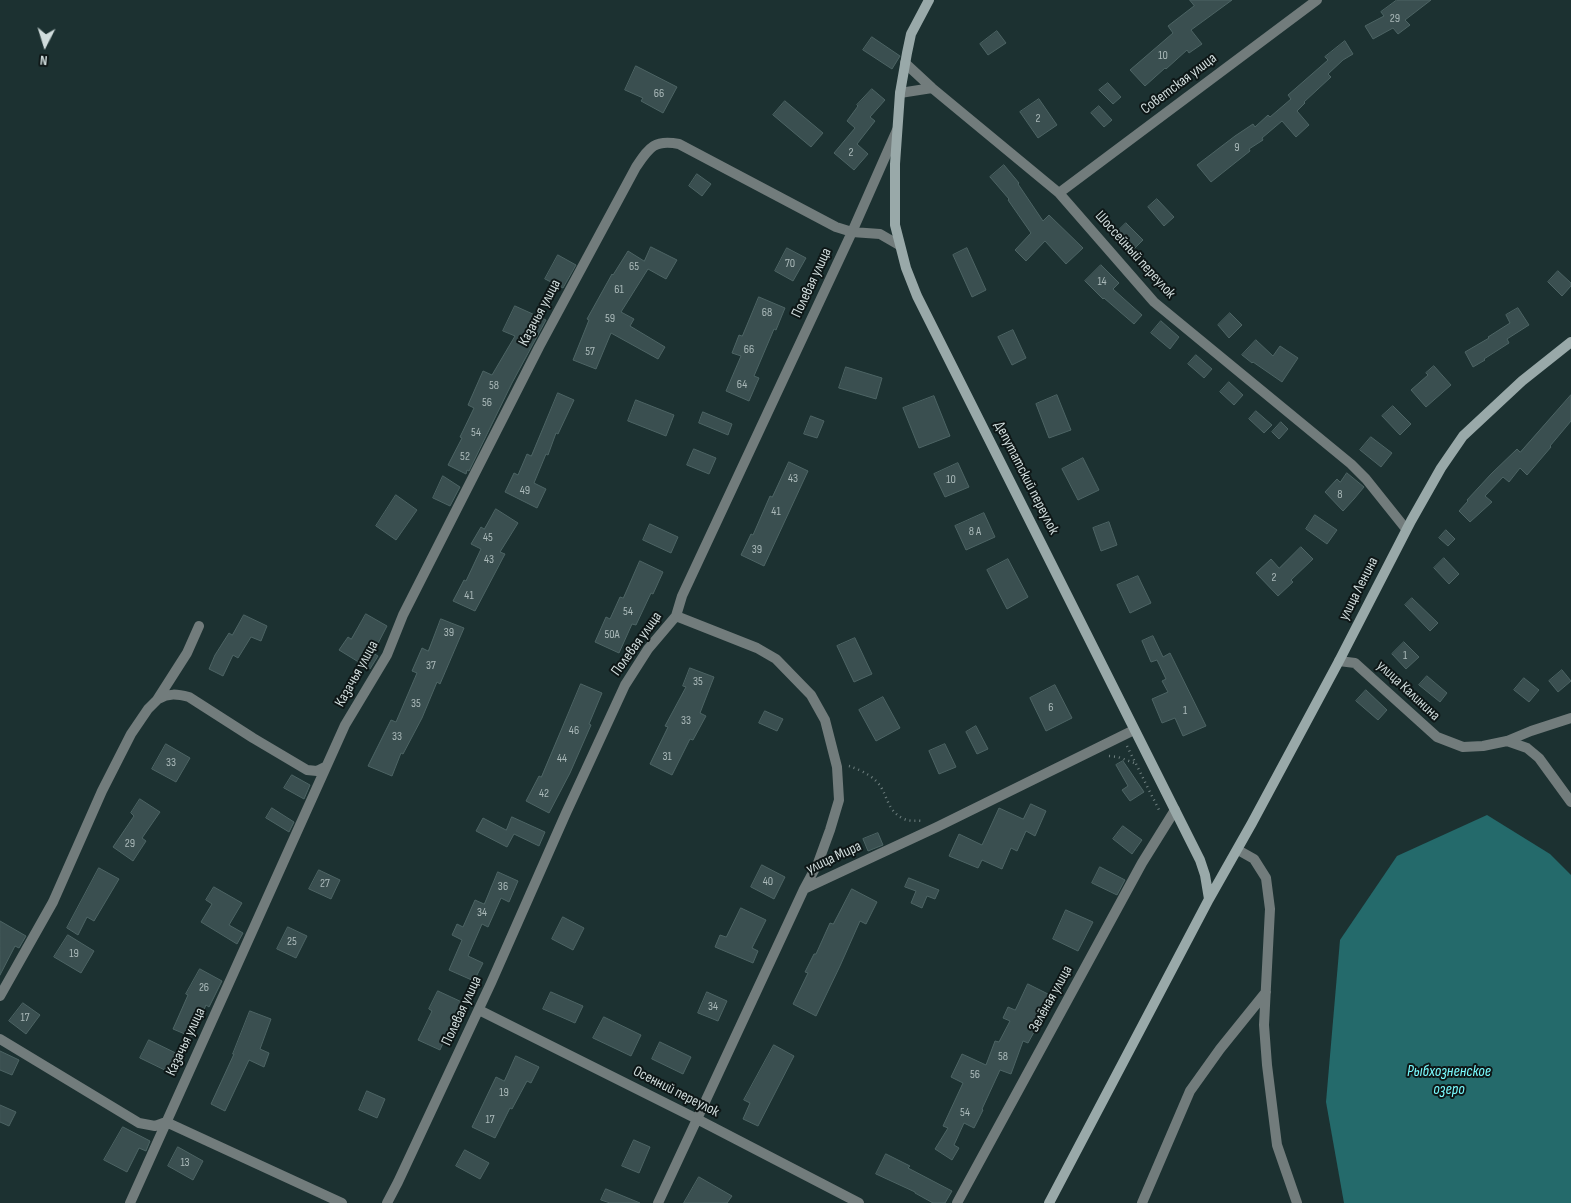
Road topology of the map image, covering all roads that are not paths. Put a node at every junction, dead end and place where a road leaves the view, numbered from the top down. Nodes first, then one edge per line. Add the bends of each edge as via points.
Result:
1 (929, 0) edge
2 (1317, 0) edge
3 (906, 58) junction
4 (932, 88) junction
5 (900, 93) junction
6 (897, 129) junction
7 (1059, 193) junction
8 (852, 232) junction
9 (899, 244) junction
10 (1571, 342) edge
11 (1406, 529) junction
12 (676, 616) junction
13 (199, 626) dead end
14 (1339, 661) junction
15 (157, 700) junction
16 (1571, 718) edge
17 (1134, 730) junction
18 (1507, 741) junction
19 (325, 768) junction
20 (1571, 802) edge
21 (1174, 810) junction
22 (1238, 850) junction
23 (804, 889) junction
24 (1209, 899) junction
25 (1266, 992) junction
26 (0, 996) edge
27 (479, 1010) junction
28 (0, 1039) edge
29 (697, 1119) junction
30 (166, 1122) junction
31 (130, 1203) edge
32 (342, 1203) edge
33 (387, 1203) edge
34 (658, 1203) edge
35 (859, 1203) edge
36 (957, 1203) edge
37 (1049, 1203) edge
38 (1142, 1203) edge
39 (1297, 1203) edge

1 - 3 street, Депутатский переулок via 911,34
2 - 7 street, Советская улица
3 - 4 street, Шоссейный переулок
3 - 5 street, Депутатский переулок
4 - 5 street
4 - 7 street, Шоссейный переулок
5 - 6 street, Депутатский переулок
6 - 8 street, Полевая улица
6 - 9 street, Депутатский переулок via 894,203
7 - 11 street, Шоссейный переулок via 1154,302 1351,464
8 - 9 street via 880,234
8 - 12 street, Полевая улица via 682,596
8 - 19 street, Казачья улица via 836,227 680,144 666,142 652,146 636,167 538,347 403,615 387,655 345,725
9 - 17 street, Депутатский переулок via 917,296
10 - 11 street, улица Ленина via 1463,436
11 - 14 street, улица Ленина
12 - 23 street via 757,648 776,659 811,695 825,720 837,767 839,800 821,854
12 - 27 street, Полевая улица via 648,649 625,685
13 - 15 street via 187,653
14 - 18 street, улица Калинина via 1356,663 1437,738 1463,747
14 - 22 street, улица Ленина
15 - 19 street via 167,694 189,697 307,770
15 - 26 street via 131,734 53,902
16 - 18 street, улица Калинина
17 - 21 street, Депутатский переулок
17 - 23 street, улица Мира
18 - 20 street via 1527,748 1539,758
19 - 30 street, Казачья улица
21 - 24 street, Депутатский переулок via 1200,860
21 - 36 street, Зелёная улица via 1142,862
22 - 24 street, улица Ленина
22 - 25 street via 1254,859 1266,878 1270,909
23 - 29 street, улица Мира
24 - 37 street, улица Ленина
25 - 38 street via 1190,1091
25 - 39 street via 1264,1026 1277,1145
27 - 29 street, Осенний переулок
27 - 33 street, Полевая улица
28 - 30 street via 139,1122 155,1126
29 - 34 street, улица Мира
29 - 35 street, Осенний переулок
30 - 31 street, Казачья улица
30 - 32 street

